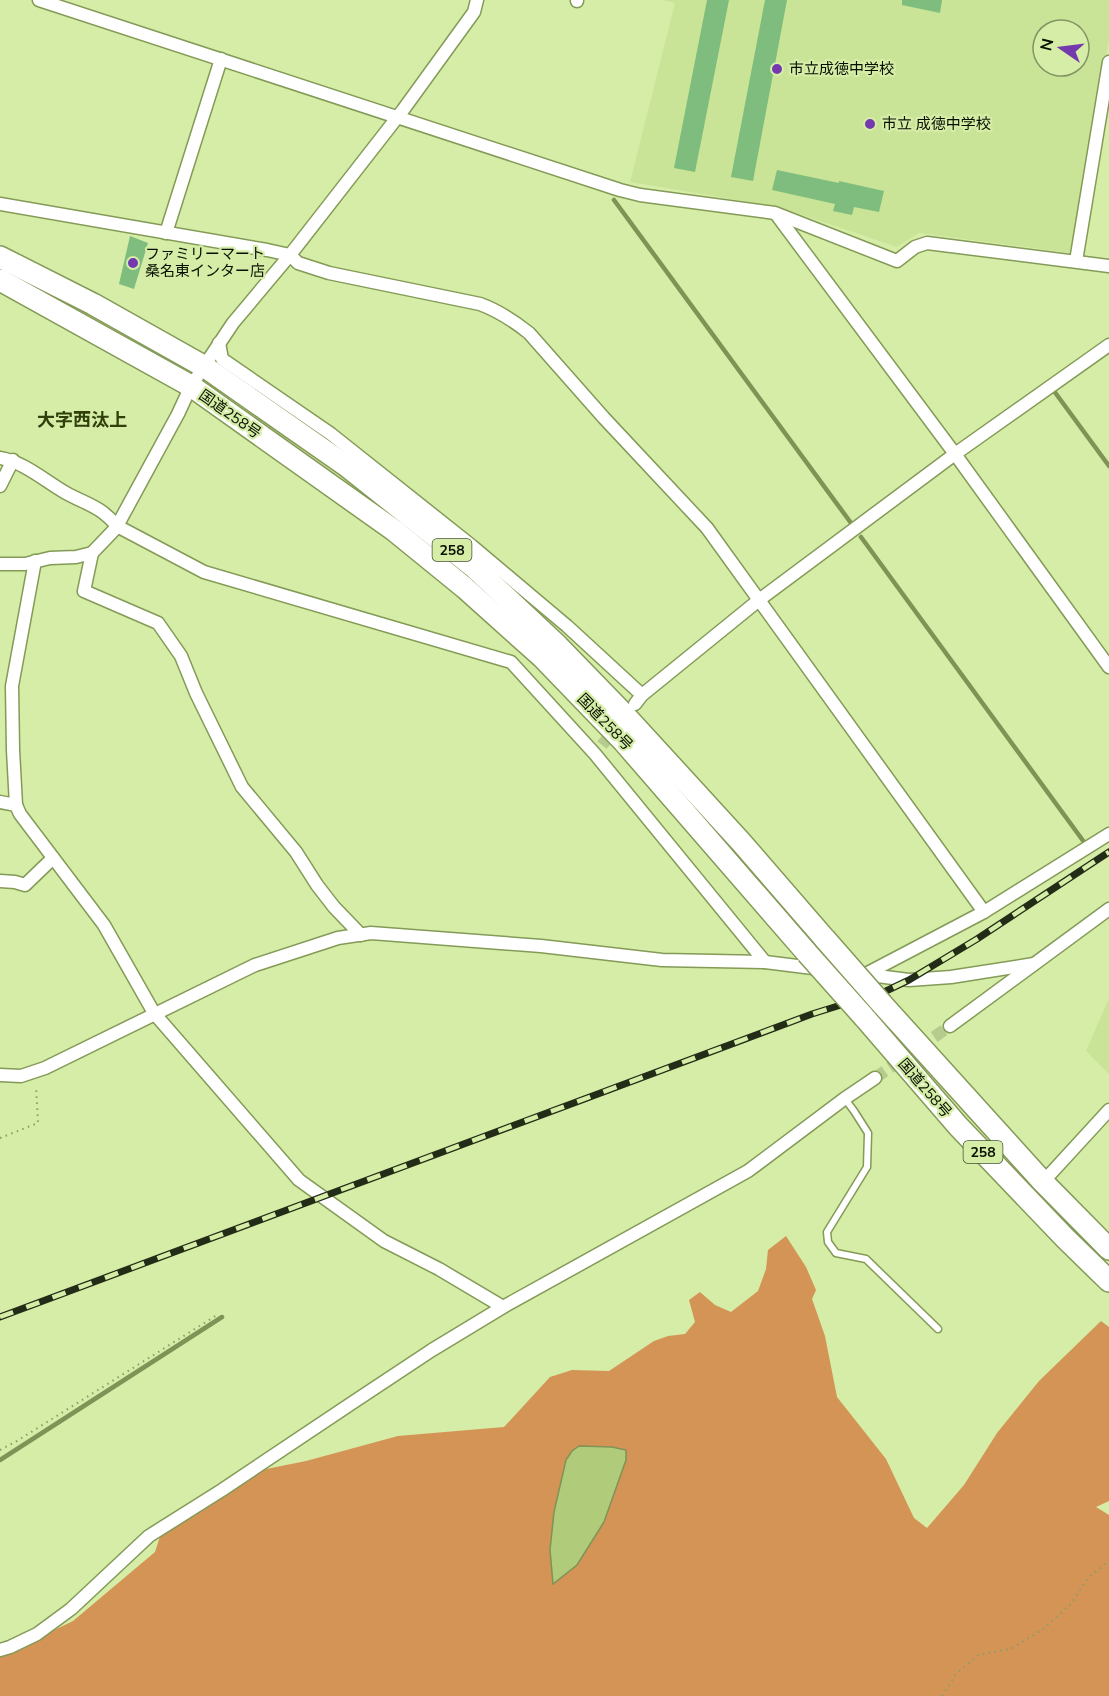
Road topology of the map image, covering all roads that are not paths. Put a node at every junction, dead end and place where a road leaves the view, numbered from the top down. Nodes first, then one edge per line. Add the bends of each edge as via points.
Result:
1 (39, 0) edge
2 (477, 0) edge
3 (221, 59) junction
4 (1109, 62) edge
5 (397, 117) junction
6 (0, 204) edge
7 (775, 213) junction
8 (166, 233) junction
9 (290, 255) junction
10 (0, 257) edge
11 (1076, 261) junction
12 (1109, 266) edge
13 (0, 280) edge
14 (219, 343) junction
15 (1109, 345) edge
16 (205, 367) junction
17 (191, 386) junction
18 (955, 453) junction
19 (0, 458) edge
20 (13, 460) junction
21 (0, 486) edge
22 (117, 526) junction
23 (92, 553) junction
24 (35, 561) junction
25 (0, 564) edge
26 (759, 600) junction
27 (1109, 668) edge
28 (0, 802) edge
29 (16, 805) junction
30 (1109, 834) edge
31 (53, 858) junction
32 (0, 881) edge
33 (1109, 909) edge
34 (984, 912) junction
35 (361, 935) junction
36 (765, 962) junction
37 (1034, 964) junction
38 (864, 975) junction
39 (154, 1013) junction
40 (950, 1026) tunnel mouth
41 (0, 1075) edge
42 (875, 1078) tunnel mouth
43 (844, 1099) junction
44 (1109, 1110) edge
45 (1043, 1182) junction
46 (1109, 1249) edge
47 (1109, 1281) edge
48 (503, 1307) junction
49 (938, 1329) dead end
50 (0, 1650) edge

1 - 3 street
2 - 5 street via 474,12
3 - 5 street
3 - 8 street
4 - 11 street
5 - 7 street via 620,190
5 - 9 street
6 - 8 street
7 - 11 street via 897,261 927,243
7 - 18 street
8 - 9 street
9 - 14 street
9 - 26 street via 298,263 329,273 480,304 515,322 708,528
10 - 16 highway, 国道258号 / 258
11 - 12 street
13 - 17 highway, 国道258号 / 258
14 - 16 street
14 - 26 street via 222,359 331,434 472,546 567,626 639,699
15 - 18 street
16 - 17 street
16 - 45 highway, 国道258号 / 258, bridge via 348,467 483,576 558,646 741,842
17 - 22 street
17 - 47 highway, 国道258号 / 258, bridge via 394,531 542,657 624,742 958,1126
18 - 26 street
18 - 27 street
19 - 20 street
20 - 21 street
20 - 22 street via 101,510
22 - 23 street
22 - 36 street via 204,572 511,662 598,750
23 - 24 street
23 - 35 street via 84,591 158,623 181,656 242,787 296,852 334,907
24 - 25 street
24 - 29 street via 12,686
26 - 34 street
28 - 29 street
29 - 31 street
30 - 34 street
31 - 32 street via 25,885
31 - 39 street via 104,925
33 - 37 street
34 - 38 street
35 - 36 street via 541,946 662,960
35 - 39 street via 339,938 255,965
36 - 38 street
37 - 38 street via 909,980
37 - 40 street
39 - 41 street via 45,1068 21,1076
39 - 48 street via 299,1180 384,1241
42 - 43 street
43 - 48 street via 748,1171
43 - 49 lane via 868,1133 867,1167 827,1232 828,1242 836,1253 866,1259
44 - 45 street
45 - 46 highway, 国道258号 / 258
48 - 50 street via 149,1536 71,1609 37,1634

